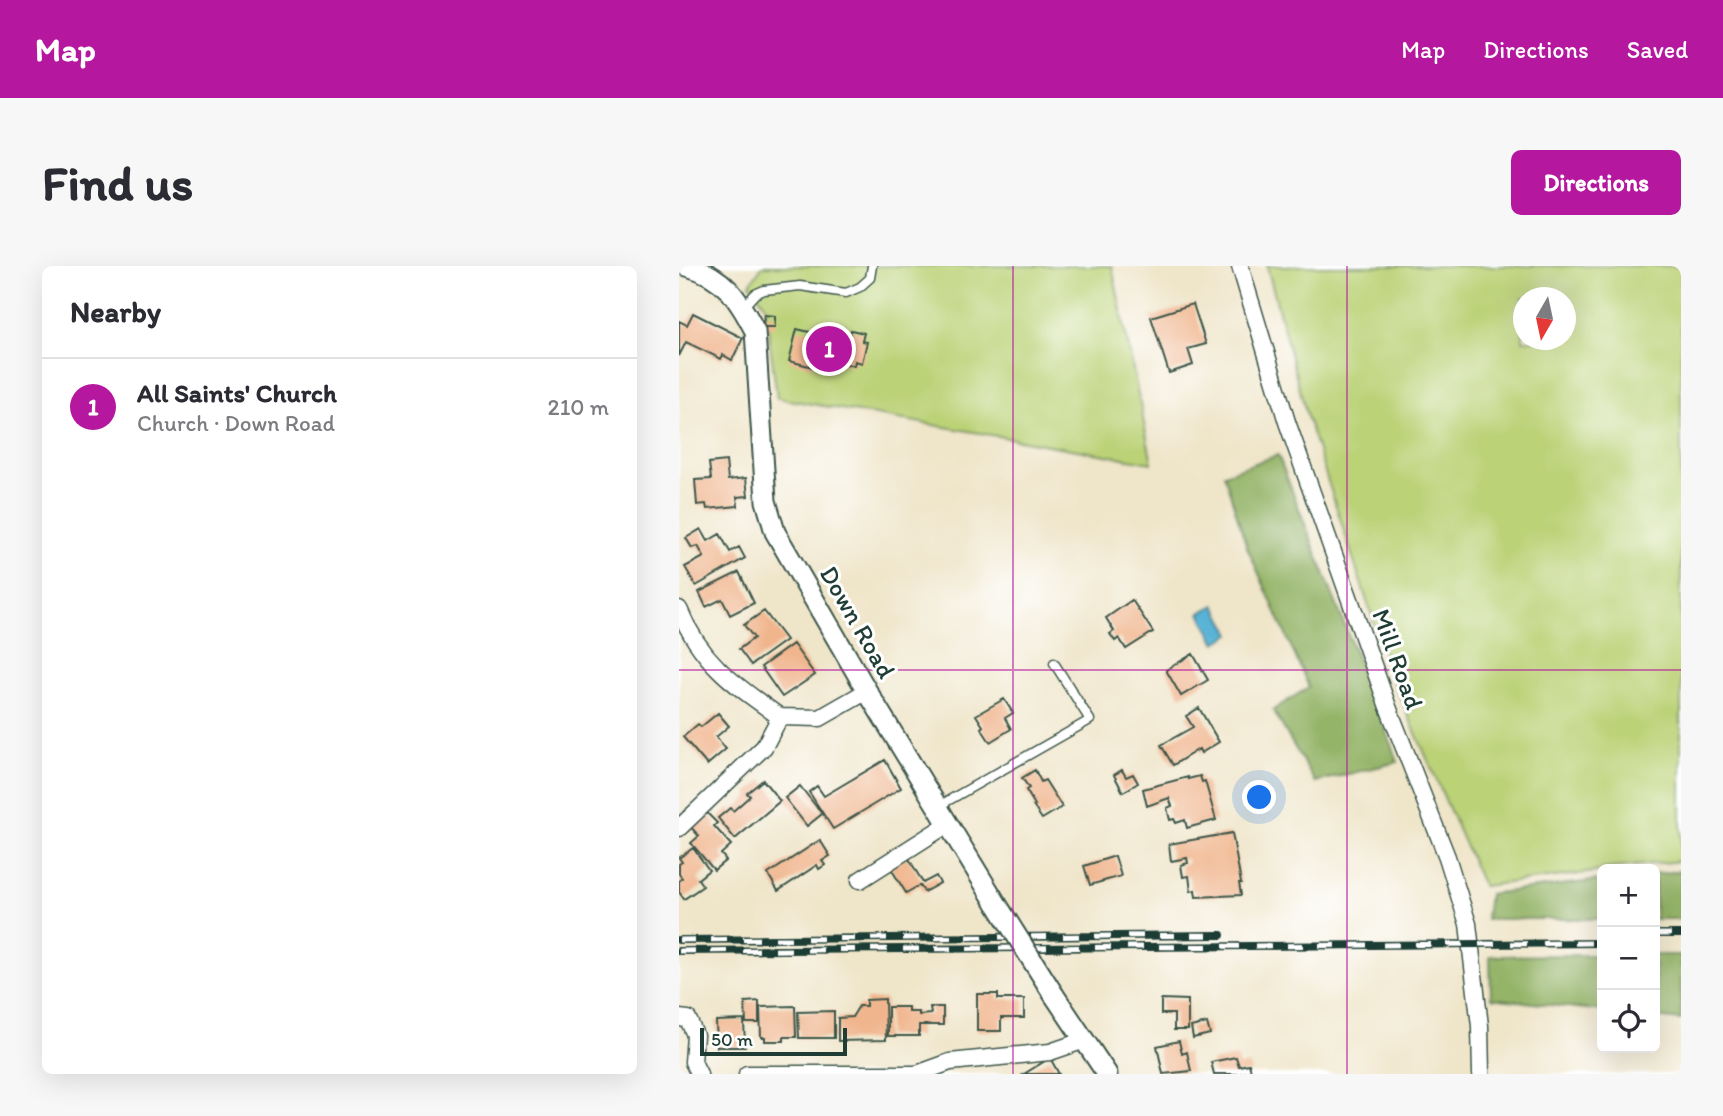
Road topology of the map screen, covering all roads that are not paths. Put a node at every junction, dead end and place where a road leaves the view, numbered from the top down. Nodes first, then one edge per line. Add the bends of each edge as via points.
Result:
1 (687, 266) edge
2 (872, 266) edge
3 (1240, 266) edge
4 (743, 307) junction
5 (679, 609) edge
6 (1054, 663) dead end
7 (867, 691) junction
8 (780, 717) junction
9 (937, 807) junction
10 (948, 824) junction
11 (679, 828) edge
12 (860, 880) dead end
13 (679, 1018) edge
14 (1085, 1040) junction
15 (699, 1074) edge
16 (747, 1074) edge
17 (1107, 1074) edge
18 (1481, 1074) edge

1 - 4 street, Down Road via 706,271
2 - 4 lane via 870,278 846,293 800,286 764,290
3 - 18 street, Mill Road via 1287,422 1468,924
4 - 7 street, Down Road via 755,331 766,501 775,532
5 - 8 street via 688,631 723,676
6 - 9 lane via 1090,720
7 - 8 street via 820,718
7 - 9 street, Down Road
8 - 11 street via 764,747
9 - 10 street, Down Road
10 - 12 street
10 - 14 street, Down Road, bridge
13 - 15 street via 688,1019 695,1035 693,1062
14 - 16 street via 1050,1052 950,1062 917,1074
14 - 17 street, Down Road

